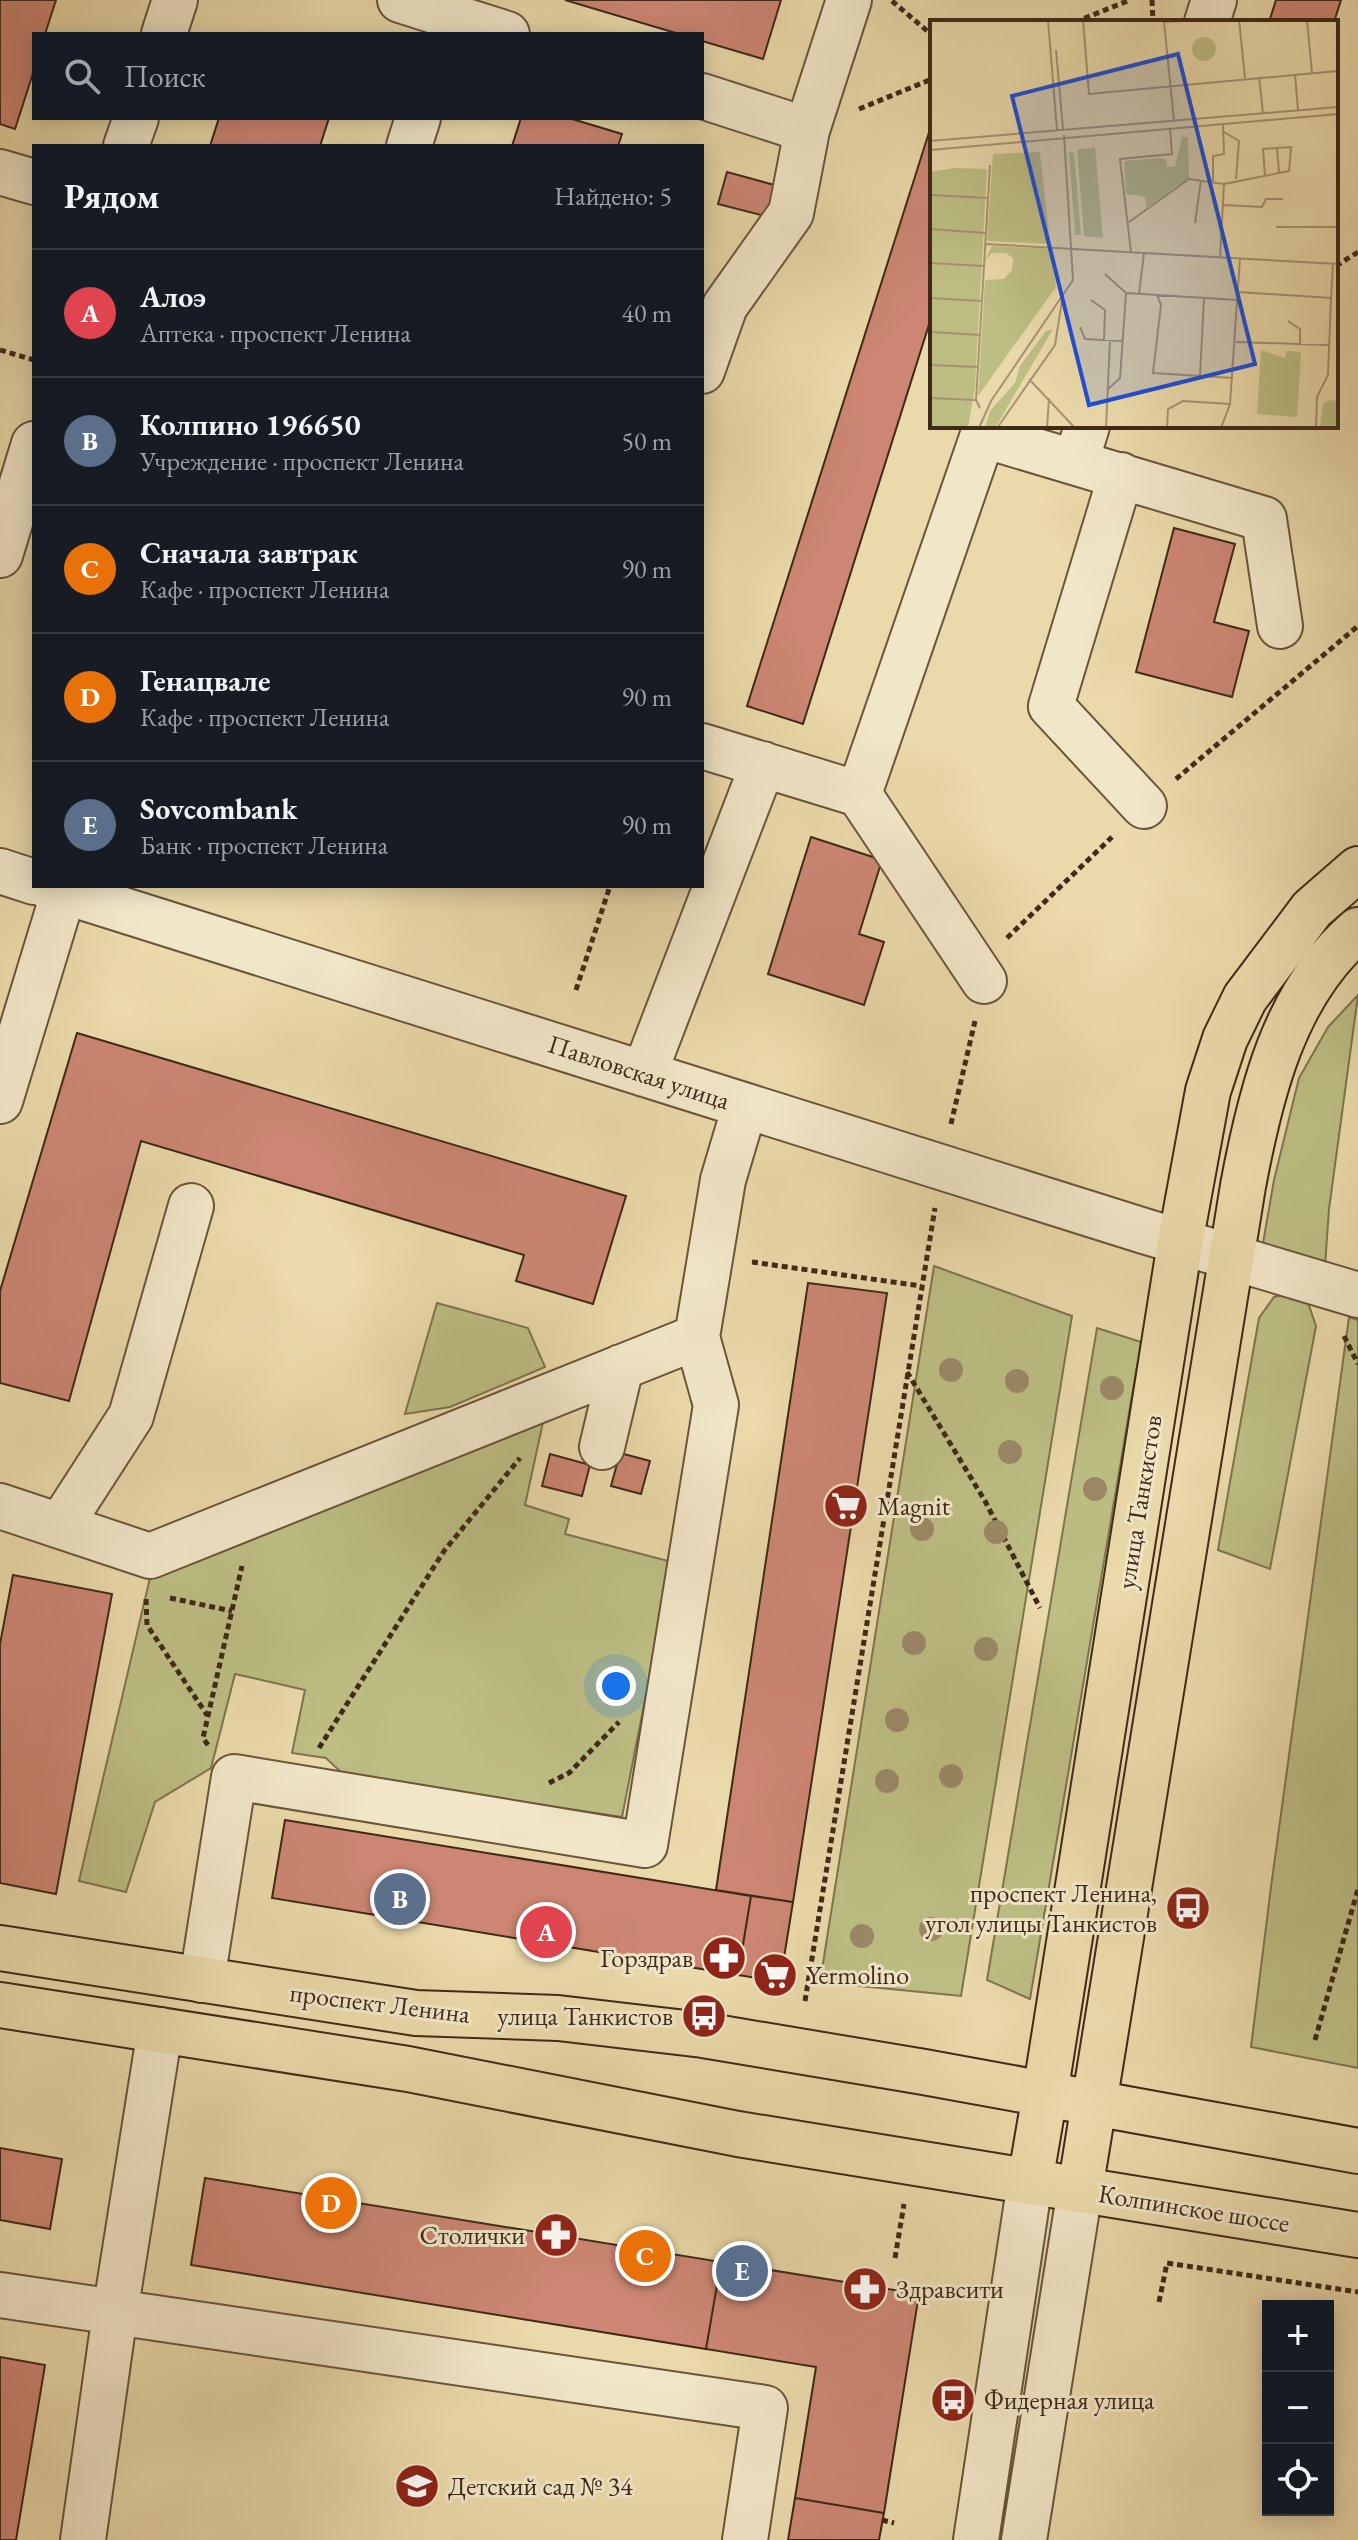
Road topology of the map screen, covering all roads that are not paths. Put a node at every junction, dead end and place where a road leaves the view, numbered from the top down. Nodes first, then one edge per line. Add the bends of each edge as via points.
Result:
1 (175, 0) edge
2 (400, 0) edge
3 (849, 0) edge
4 (1214, 0) edge
5 (1208, 20) edge
6 (447, 25) edge
7 (165, 32) edge
8 (494, 32) edge
9 (704, 97) edge
10 (135, 120) edge
11 (417, 120) edge
12 (807, 130) junction
13 (127, 144) edge
14 (410, 144) edge
15 (0, 172) edge
16 (32, 181) edge
17 (704, 365) edge
18 (984, 431) edge
19 (1082, 444) edge
20 (32, 454) edge
21 (1121, 475) junction
22 (14, 542) edge
23 (1280, 626) dead end
24 (704, 747) edge
25 (763, 764) junction
26 (859, 794) junction
27 (1144, 806) road end
28 (1358, 869) edge
29 (0, 871) edge
30 (32, 881) edge
31 (48, 888) edge
32 (54, 888) edge
33 (1358, 930) edge
34 (984, 981) road end
35 (644, 1074) junction
36 (0, 1101) edge
37 (745, 1106) junction
38 (191, 1206) dead end
39 (1180, 1243) junction
40 (1231, 1257) junction
41 (1358, 1295) edge
42 (697, 1337) junction
43 (621, 1367) junction
44 (602, 1447) dead end
45 (0, 1506) edge
46 (60, 1526) junction
47 (0, 1948) edge
48 (202, 1980) junction
49 (0, 2005) edge
50 (160, 2030) junction
51 (1045, 2094) junction
52 (1094, 2103) junction
53 (1358, 2151) edge
54 (1030, 2182) junction
55 (1080, 2190) junction
56 (1358, 2235) edge
57 (0, 2295) edge
58 (115, 2313) junction
59 (83, 2540) edge
60 (745, 2540) edge
61 (976, 2540) edge
62 (1024, 2540) edge

1 - 7 street
2 - 6 street
3 - 12 street
4 - 5 street
6 - 8 street
9 - 12 street
10 - 13 street
11 - 14 street
12 - 17 street via 791,213 725,306
15 - 16 street
18 - 19 street
18 - 26 street
19 - 21 street
20 - 22 street
21 - 23 street via 1264,519
21 - 27 street via 1051,706
24 - 25 street
25 - 26 street
25 - 35 street
26 - 34 street
28 - 39 main road, улица Танкистов via 1312,909 1245,998 1225,1039 1208,1091
29 - 30 street, Павловская улица
31 - 36 street
32 - 35 street, Павловская улица
33 - 40 main road, улица Танкистов via 1312,983 1289,1022 1259,1106
35 - 37 street, Павловская улица
37 - 39 street, Павловская улица
37 - 42 street via 723,1180
38 - 46 street via 131,1416
39 - 40 street, Павловская улица
39 - 51 main road, улица Танкистов
40 - 41 street, Павловская улица
40 - 52 main road, улица Танкистов
42 - 43 street
42 - 48 street via 716,1405 645,1845 234,1777
43 - 44 street
43 - 46 street via 150,1556
45 - 46 street
47 - 48 main road, проспект Ленина
48 - 51 main road, проспект Ленина via 416,2013 558,2018 703,2035
49 - 50 main road
50 - 54 main road via 408,2069 738,2134
50 - 58 street
51 - 52 main road
51 - 54 main road, улица Танкистов
52 - 53 main road
52 - 55 main road
54 - 55 main road, Колпинское шоссе
54 - 61 street
55 - 56 main road, Колпинское шоссе
55 - 62 street
57 - 58 street
58 - 59 street
58 - 60 street via 765,2408

